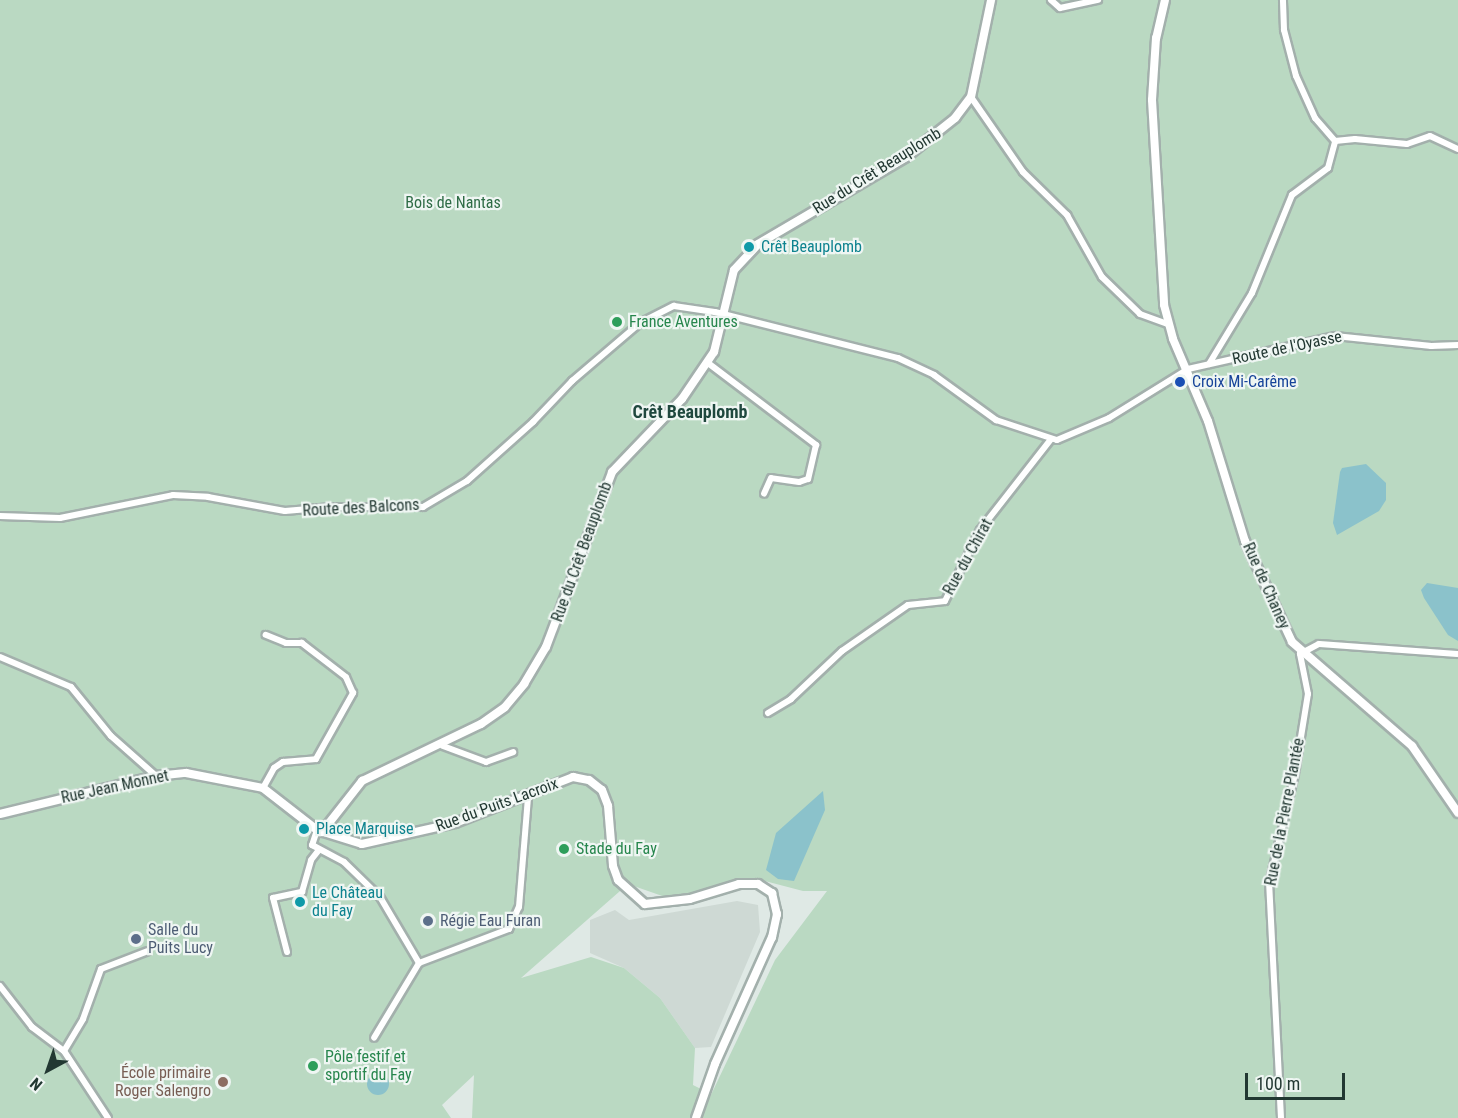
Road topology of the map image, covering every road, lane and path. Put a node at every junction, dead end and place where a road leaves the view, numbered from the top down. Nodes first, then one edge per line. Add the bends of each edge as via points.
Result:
1 (991, 0) edge
2 (1051, 0) edge
3 (1098, 0) edge
4 (1165, 0) edge
5 (1283, 0) edge
6 (971, 97) junction
7 (1335, 141) junction
8 (1458, 149) edge
9 (724, 315) junction
10 (1168, 324) junction
11 (1458, 345) edge
12 (708, 363) junction
13 (1209, 364) junction
14 (1188, 369) junction
15 (1051, 439) junction
16 (764, 494) dead end
17 (0, 516) edge
18 (266, 635) dead end
19 (1302, 651) junction
20 (1458, 654) edge
21 (0, 657) edge
22 (768, 713) dead end
23 (443, 746) junction
24 (513, 752) dead end
25 (156, 776) junction
26 (263, 788) junction
27 (528, 797) junction
28 (1458, 813) edge
29 (0, 814) edge
30 (320, 831) junction
31 (318, 851) junction
32 (148, 951) dead end
33 (287, 952) dead end
34 (419, 963) junction
35 (0, 986) edge
36 (374, 1038) dead end
37 (64, 1052) junction
38 (108, 1118) edge
39 (696, 1118) edge
40 (1281, 1118) edge

1 - 6 street, Rue du Crêt Beauplomb
2 - 3 street via 1060,8
4 - 10 street, Rue de Chaney via 1156,38 1152,100
5 - 7 street via 1284,30 1296,76 1314,118
6 - 9 street, Rue du Crêt Beauplomb via 928,142 746,254 729,279
6 - 10 street via 1023,172 1067,215 1102,277 1140,314
7 - 8 street via 1407,144 1430,136
7 - 13 street via 1328,168 1292,195 1252,293
9 - 12 street, Rue du Crêt Beauplomb via 719,340
9 - 15 street, Route des Balcons via 910,363 996,420
9 - 17 street, Route des Balcons via 674,306 640,323 572,381 533,423 467,481 423,507 285,511 173,495 60,518
10 - 14 street, Rue de Chaney
11 - 13 street, Route de l'Oyasse via 1335,336
12 - 16 street via 816,445 808,479 799,482 771,478
12 - 23 street, Rue du Crêt Beauplomb via 682,399 612,472 546,647 524,684 505,707
13 - 14 street, Route de l'Oyasse
14 - 15 street via 1070,438
14 - 19 street, Rue de Chaney via 1253,561 1283,629
15 - 22 street, Rue du Chirat via 980,530 945,601 908,605 842,651 791,699
18 - 26 street via 286,643 302,643 346,677 353,693 316,759 283,762 274,768
19 - 20 street via 1318,644
19 - 28 street, Rue de Chaney via 1412,746
19 - 40 street, Rue de la Pierre Plantée via 1308,694 1295,774 1269,884
21 - 25 street via 70,687 111,736
23 - 24 street via 486,762
23 - 30 street, Rue du Crêt Beauplomb via 362,782
25 - 26 street, Rue Jean Monnet via 186,773
25 - 29 street, Rue Jean Monnet
26 - 30 street, Rue Jean Monnet
27 - 30 street, Rue du Puits Lacroix via 455,823 383,841 362,844
27 - 34 street via 519,907 509,929
27 - 39 street, Rue du Puits Lacroix via 573,777 589,780 602,790 608,806 613,866 618,880 645,904 739,884 758,884 772,893 777,914 772,937
30 - 31 street via 312,845
31 - 33 street via 311,860 302,892 273,898
31 - 34 street via 344,862 380,897
32 - 37 street via 101,969 83,1018
34 - 36 street
35 - 37 street via 32,1027
37 - 38 street

